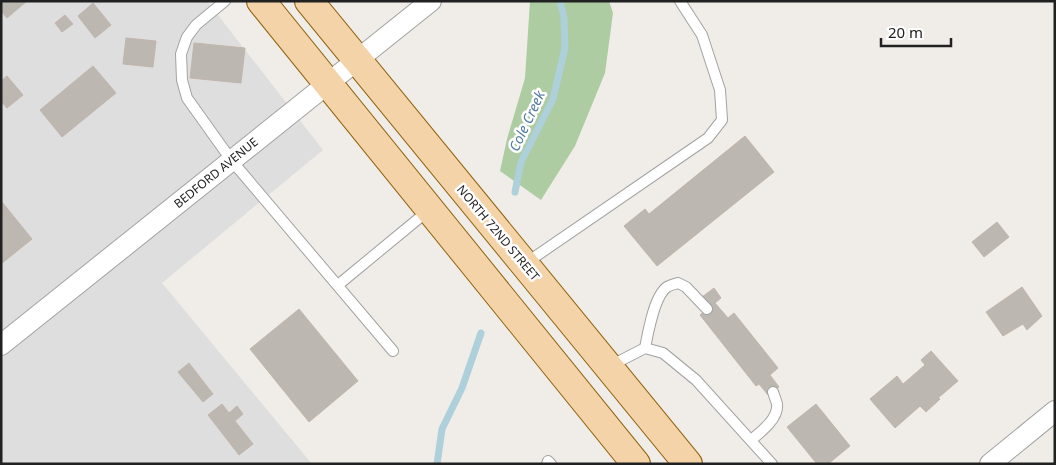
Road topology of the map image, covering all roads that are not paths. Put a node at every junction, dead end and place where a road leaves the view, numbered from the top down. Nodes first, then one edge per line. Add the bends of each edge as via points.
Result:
1 (225, 1) edge
2 (261, 1) edge
3 (309, 1) edge
4 (680, 1) edge
5 (420, 4) edge
6 (357, 61) junction
7 (328, 84) junction
8 (232, 161) junction
9 (430, 209) junction
10 (524, 264) junction
11 (338, 286) junction
12 (707, 309) dead end
13 (1, 345) edge
14 (646, 348) junction
15 (393, 351) dead end
16 (608, 367) junction
17 (773, 392) dead end
18 (1055, 411) edge
19 (751, 440) junction
20 (547, 464) edge
21 (551, 464) edge
22 (636, 464) edge
23 (688, 464) edge
24 (772, 464) edge
25 (990, 464) edge

1 - 8 lane via 196,25 187,37 181,54 182,80 187,98
2 - 7 main road
3 - 6 main road, NORTH 72ND STREET
4 - 10 lane via 702,35 720,90 722,120 708,138
5 - 6 street, BEDFORD AVENUE
6 - 7 street, BEDFORD AVENUE
6 - 10 main road, NORTH 72ND STREET
7 - 8 street, BEDFORD AVENUE
7 - 9 main road
8 - 11 lane
8 - 13 street, BEDFORD AVENUE
9 - 11 lane
9 - 22 main road
10 - 16 main road, NORTH 72ND STREET
11 - 15 lane
12 - 14 lane via 686,287 678,283 667,287 652,314
14 - 16 lane
14 - 19 lane via 663,353 696,380
16 - 23 main road, NORTH 72ND STREET
17 - 19 lane via 777,405 774,417
18 - 25 street
19 - 24 lane
20 - 21 lane via 548,461

